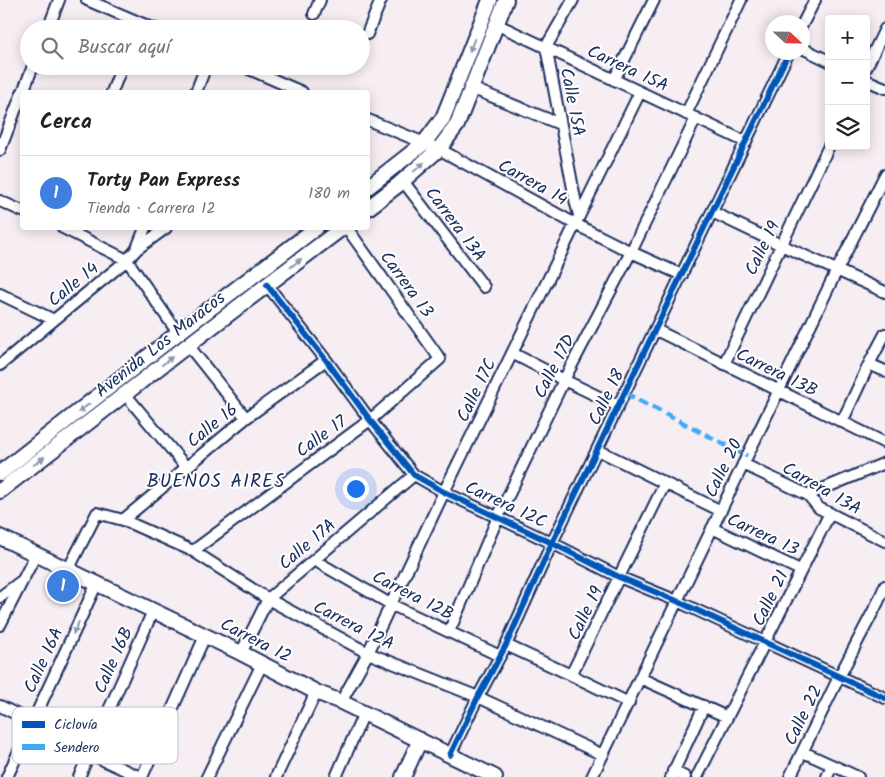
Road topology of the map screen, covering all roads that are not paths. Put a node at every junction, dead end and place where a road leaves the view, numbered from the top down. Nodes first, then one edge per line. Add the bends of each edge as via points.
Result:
1 (59, 0) edge
2 (87, 0) edge
3 (320, 0) edge
4 (381, 0) edge
5 (490, 0) edge
6 (506, 0) edge
7 (573, 0) edge
8 (654, 0) edge
9 (742, 0) edge
10 (815, 0) edge
11 (314, 14) dead end
12 (807, 15) edge
13 (51, 20) edge
14 (127, 20) edge
15 (496, 24) junction
16 (370, 27) edge
17 (885, 29) edge
18 (546, 47) junction
19 (810, 52) edge
20 (785, 60) edge
21 (827, 60) edge
22 (870, 60) edge
23 (30, 75) edge
24 (119, 75) edge
25 (203, 75) edge
26 (263, 75) edge
27 (614, 80) junction
28 (870, 82) edge
29 (471, 88) junction
30 (885, 88) edge
31 (24, 90) edge
32 (113, 90) edge
33 (197, 90) edge
34 (297, 90) edge
35 (640, 92) junction
36 (20, 100) edge
37 (686, 114) junction
38 (696, 118) junction
39 (370, 121) edge
40 (560, 124) junction
41 (746, 142) junction
42 (424, 143) junction
43 (440, 149) junction
44 (0, 150) edge
45 (827, 150) edge
46 (885, 175) edge
47 (403, 181) junction
48 (370, 185) edge
49 (0, 201) edge
50 (370, 206) edge
51 (20, 210) edge
52 (712, 212) junction
53 (577, 219) junction
54 (67, 230) edge
55 (144, 230) edge
56 (163, 230) edge
57 (313, 230) edge
58 (339, 230) edge
59 (348, 230) edge
60 (781, 245) junction
61 (136, 249) junction
62 (632, 252) junction
63 (127, 260) junction
64 (836, 270) junction
65 (682, 274) junction
66 (267, 285) junction
67 (484, 287) dead end
68 (885, 292) edge
69 (0, 294) edge
70 (54, 320) junction
71 (656, 330) junction
72 (178, 333) junction
73 (885, 334) edge
74 (188, 345) junction
75 (512, 353) junction
76 (440, 359) joint
77 (326, 360) junction
78 (724, 364) junction
79 (869, 364) junction
80 (0, 365) edge
81 (885, 371) edge
82 (564, 380) junction
83 (779, 390) junction
84 (126, 394) junction
85 (618, 406) junction
86 (246, 418) junction
87 (370, 420) junction
88 (842, 422) junction
89 (885, 443) edge
90 (598, 450) junction
91 (885, 463) edge
92 (743, 464) junction
93 (186, 467) junction
94 (0, 473) edge
95 (414, 475) junction
96 (665, 483) junction
97 (0, 491) edge
98 (444, 492) junction
99 (808, 495) junction
100 (721, 511) junction
101 (830, 513) junction
102 (498, 517) junction
103 (123, 520) junction
104 (712, 528) junction
105 (0, 536) edge
106 (885, 542) edge
107 (552, 543) junction
108 (193, 551) junction
109 (36, 554) junction
110 (314, 560) junction
111 (68, 570) junction
112 (800, 570) junction
113 (619, 577) junction
114 (23, 579) junction
115 (97, 584) junction
116 (885, 586) edge
117 (0, 597) edge
118 (268, 599) junction
119 (677, 601) junction
120 (882, 604) edge
121 (392, 605) junction
122 (152, 611) junction
123 (0, 625) edge
124 (449, 632) junction
125 (205, 636) junction
126 (765, 642) junction
127 (506, 645) junction
128 (241, 653) junction
129 (368, 654) junction
130 (500, 656) junction
131 (262, 664) junction
132 (571, 675) junction
133 (839, 677) junction
134 (640, 678) junction
135 (316, 692) junction
136 (478, 697) junction
137 (885, 698) edge
138 (341, 702) junction
139 (629, 703) junction
140 (0, 706) edge
141 (704, 706) junction
142 (39, 707) edge
143 (110, 707) edge
144 (173, 707) edge
145 (12, 712) edge
146 (364, 713) junction
147 (727, 717) junction
148 (420, 740) junction
149 (803, 752) junction
150 (450, 755) junction
151 (603, 755) junction
152 (13, 764) edge
153 (85, 764) edge
154 (112, 764) edge
155 (147, 764) edge
156 (832, 765) junction
157 (672, 774) edge
158 (7, 777) edge
159 (79, 777) edge
160 (141, 777) edge
161 (207, 777) edge
162 (276, 777) edge
163 (336, 777) edge
164 (403, 777) edge
165 (496, 777) edge
166 (592, 777) edge
167 (684, 777) edge
168 (697, 777) edge
169 (790, 777) edge
170 (827, 777) edge
171 (858, 777) edge

1 - 13 street
2 - 14 street
3 - 11 street
4 - 16 street
5 -> 42 street via 443,118
6 - 15 street
7 - 18 street, Calle 15A
8 - 27 street
9 - 37 street
10 - 12 street
15 - 18 street, Carrera 15A
15 - 29 street
17 - 22 street
18 - 27 street, Carrera 15A
18 - 40 street, Calle 15A
19 - 21 street
20 - 41 street, Calle 18
23 - 31 street
24 - 32 street
25 - 33 street
26 - 34 street
27 - 35 street, Carrera 15A
28 - 30 street
29 - 40 street
29 - 43 street via 457,125
35 - 37 street, Carrera 15A
35 - 53 street, Calle 17C
36 - 44 street
37 - 38 street, Carrera 15A
38 - 41 street, Carrera 15A
38 - 62 street, Calle 17D
39 - 42 street, Carrera 14
40 - 53 street, Calle 15A
41 - 52 street, Calle 18
42 - 43 street, Carrera 14
42 - 48 street
47 -> 43 street
43 - 53 street, Carrera 14
45 - 60 street, Calle 19
46 - 64 street, Calle 20
47 - 50 street
47 - 67 street, Carrera 13A
49 - 51 street
52 - 60 street
52 - 65 street, Calle 18
53 - 62 street, Carrera 14
53 - 75 street, Calle 17C
54 - 63 street
55 - 61 street
56 - 61 street, Calle 14
57 - 72 street, Avenida Los Maracos
66 -> 58 street, Avenida Los Maracos
59 - 76 street, Carrera 13
60 - 64 street
60 - 78 street, Calle 19
61 - 63 street, Calle 14
62 - 65 street, Carrera 14
62 - 82 street, Calle 17D
63 - 70 street, Calle 14
63 - 72 street
64 - 68 street
64 - 83 street, Calle 20
65 - 71 street, Calle 18
66 - 74 street, Avenida Los Maracos
66 - 77 street, Carrera 12C
69 - 70 street
70 - 80 street, Calle 14
71 - 78 street, Carrera 13B
71 - 85 street, Calle 18
72 -> 94 street, Avenida Los Maracos
73 - 79 street
84 -> 74 street, Avenida Los Maracos
74 - 86 street
75 - 82 street
75 - 98 street, Calle 17C
76 - 87 street, Calle 17
77 - 86 street, Calle 16
77 - 87 street, Carrera 12C
78 - 83 street, Carrera 13B
79 - 81 street
79 - 88 street
82 - 85 street
82 - 102 street, Calle 17D
83 - 88 street, Carrera 13B
83 - 92 street, Calle 20
84 - 93 street
97 -> 84 street, Avenida Los Maracos
85 - 90 street, Calle 18
86 - 93 street, Calle 16
87 - 95 street, Carrera 12C
87 - 108 street, Calle 17
88 - 89 street, Carrera 13B
90 - 96 street, Carrera 13
90 - 107 street, Calle 18
91 - 99 street
92 - 99 street, Carrera 13A
92 - 100 street, Calle 20
93 - 103 street, Calle 16
95 - 98 street, Carrera 12C
95 - 110 street, Calle 17A
96 - 100 street, Carrera 13
96 - 113 street, Calle 19
98 - 102 street, Carrera 12C
98 - 121 street, Calle 17C
99 - 101 street, Carrera 13A via 819,508
100 - 104 street, Calle 20
101 - 106 street, Carrera 13A
101 - 112 street, Calle 21
102 - 107 street, Carrera 12C
102 - 124 street, Calle 17D
103 - 108 street, Carrera 12A
103 - 111 street, Carrera 12A via 97,513
104 - 112 street, Carrera 13
104 - 119 street, Calle 20
105 - 109 street, Carrera 12
107 - 113 street, Carrera 12C
107 - 127 street, Calle 18
108 - 118 street, Carrera 12A
109 - 111 street, Carrera 12
109 - 114 street
110 - 118 street, Calle 17A
110 - 121 street, Carrera 12B
111 - 115 street, Carrera 12
112 - 126 street, Calle 21
113 - 119 street, Carrera 12C
113 - 132 street, Calle 19
114 - 117 street
114 - 123 street
115 - 122 street, Carrera 12
115 -> 142 street, Calle 16A
116 - 120 street, Calle 22
118 - 128 street, Calle 17A
118 - 129 street, Carrera 12A
119 - 126 street, Carrera 12C
119 - 134 street, Calle 20
120 - 133 street, Calle 22
121 - 124 street, Carrera 12B
121 - 129 street, Calle 17C
122 - 125 street, Carrera 12
122 - 143 street, Calle 16B
124 - 130 street, Carrera 12B
125 - 128 street, Carrera 12
125 - 144 street
126 - 133 street, Carrera 12C
126 - 147 street, Calle 21
127 - 130 street, Calle 18
127 - 132 street
128 - 131 street, Carrera 12
129 - 136 street, Carrera 12A
129 - 138 street, Calle 17C
130 - 136 street, Calle 18
131 - 135 street, Carrera 12
131 - 161 street
132 - 139 street
133 - 137 street, Carrera 12C
133 - 149 street, Calle 22
134 - 139 street, Calle 20
134 - 141 street
135 - 138 street, Carrera 12
135 - 162 street
136 - 150 street, Calle 18
136 - 151 street, Carrera 12A
138 - 146 street, Carrera 12
139 - 151 street, Calle 20
140 - 145 street
141 - 147 street
141 - 157 street
146 - 148 street, Carrera 12
146 - 163 street
147 - 168 street, Calle 21
148 - 150 street, Carrera 12
148 - 164 street
149 - 156 street
149 - 169 street, Calle 22
150 - 165 street, Carrera 12
151 - 166 street, Calle 20
152 - 158 street, Calle 16A
153 - 159 street, Calle 16B
154 - 160 street
155 - 160 street
156 - 170 street
156 - 171 street
157 - 167 street

